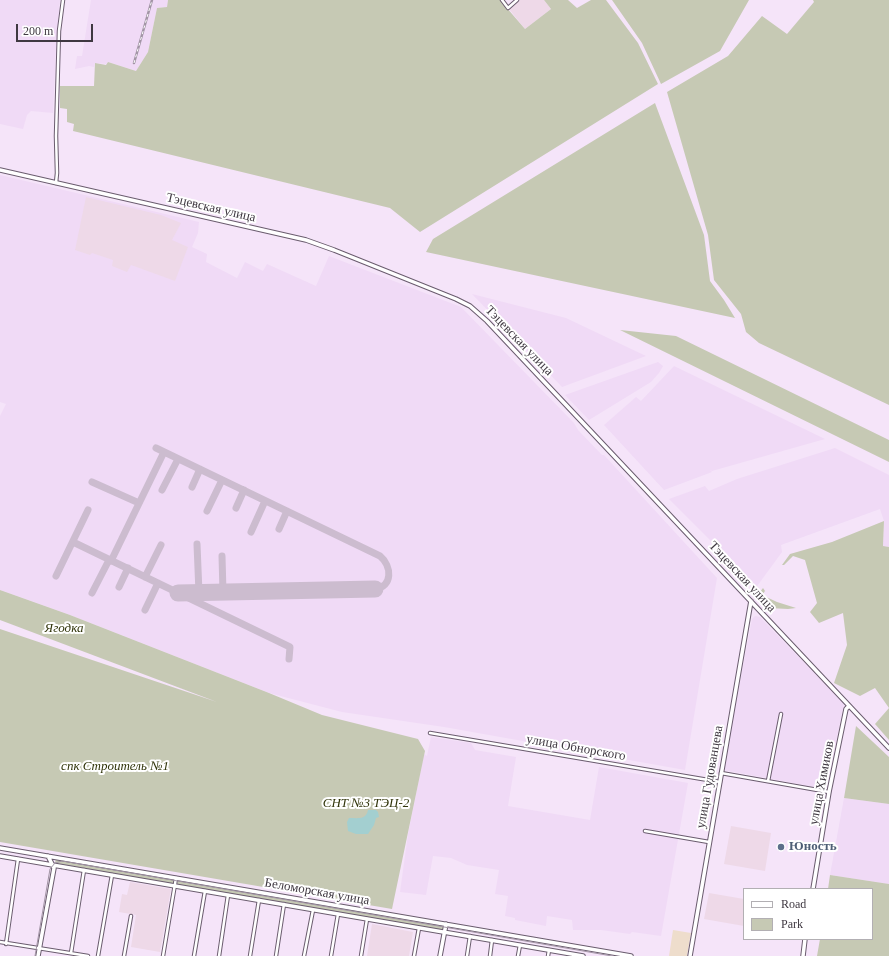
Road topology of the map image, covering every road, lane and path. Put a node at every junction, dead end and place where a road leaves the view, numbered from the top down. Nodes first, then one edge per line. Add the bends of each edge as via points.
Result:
1 (63, 0) edge
2 (502, 0) edge
3 (517, 0) edge
4 (0, 170) edge
5 (56, 182) junction
6 (751, 601) junction
7 (849, 706) junction
8 (781, 714) dead end
9 (430, 733) dead end
10 (889, 748) edge
11 (721, 773) junction
12 (768, 781) junction
13 (720, 782) junction
14 (829, 792) junction
15 (645, 831) dead end
16 (709, 842) junction
17 (0, 848) edge
18 (0, 856) edge
19 (48, 856) junction
20 (18, 858) junction
21 (53, 865) junction
22 (84, 870) junction
23 (112, 875) junction
24 (176, 878) junction
25 (175, 886) junction
26 (814, 888) edge
27 (205, 891) junction
28 (228, 895) junction
29 (259, 900) junction
30 (284, 904) junction
31 (313, 909) junction
32 (338, 914) junction
33 (131, 916) dead end
34 (367, 919) junction
35 (446, 924) junction
36 (418, 928) junction
37 (444, 932) junction
38 (470, 936) junction
39 (492, 940) junction
40 (805, 940) edge
41 (0, 942) edge
42 (6, 944) junction
43 (520, 945) junction
44 (569, 945) junction
45 (39, 948) junction
46 (549, 950) junction
47 (71, 953) junction
48 (567, 953) junction
49 (575, 955) edge
50 (38, 956) edge
51 (88, 956) edge
52 (98, 956) edge
53 (124, 956) edge
54 (163, 956) edge
55 (194, 956) edge
56 (219, 956) edge
57 (250, 956) edge
58 (276, 956) edge
59 (304, 956) edge
60 (331, 956) edge
61 (361, 956) edge
62 (414, 956) edge
63 (440, 956) edge
64 (467, 956) edge
65 (490, 956) edge
66 (518, 956) edge
67 (548, 956) edge
68 (583, 956) edge
69 (631, 956) edge
70 (690, 956) edge
71 (802, 956) edge

1 - 5 street via 59,31
2 - 3 street via 508,8
4 - 5 main road, Тэцевская улица
5 - 6 main road, Тэцевская улица via 306,240 470,306
6 - 7 main road, Тэцевская улица
6 - 11 main road, улица Гудованцева
7 - 10 main road, Тэцевская улица
7 - 14 main road, улица Химиков via 846,709
8 - 12 street
9 - 13 street, улица Обнорского
11 - 12 street
11 - 13 main road, улица Гудованцева
12 - 14 street
13 - 16 main road, улица Гудованцева
14 - 26 main road, улица Химиков
15 - 16 street
16 - 70 main road, улица Гудованцева
17 - 19 main road, Беломорская улица
18 - 20 main road, Беломорская улица
19 - 21 main road
19 - 24 main road, Беломорская улица
20 - 21 main road, Беломорская улица
20 - 42 street
21 - 22 main road, Беломорская улица
21 - 45 main road
22 - 23 main road, Беломорская улица
22 - 47 street
23 - 25 main road, Беломорская улица
23 - 52 street
24 - 25 street
24 - 35 main road, Беломорская улица
25 - 27 main road, Беломорская улица
25 - 54 street
27 - 28 main road, Беломорская улица
27 - 55 street
28 - 29 main road, Беломорская улица
28 - 56 street
29 - 30 main road, Беломорская улица
29 - 57 street
30 - 31 main road, Беломорская улица
30 - 58 street
31 - 32 main road, Беломорская улица
31 - 59 street
32 - 34 main road, Беломорская улица
32 - 60 street
33 - 53 street
34 - 36 main road, Беломорская улица
34 - 61 street
35 - 37 main road
35 - 44 main road, Беломорская улица
36 - 37 main road, Беломорская улица
36 - 62 street
37 - 38 main road, Беломорская улица
37 - 63 main road
38 - 39 main road, Беломорская улица
38 - 64 street
39 - 43 main road, Беломорская улица
39 - 65 street
40 - 71 main road
41 - 42 street
42 - 45 street
43 - 46 main road, Беломорская улица
43 - 66 street
44 - 48 main road
44 - 69 main road, Беломорская улица
45 - 47 street
45 - 50 main road
46 - 48 main road, Беломорская улица
46 - 67 street
47 - 51 street
48 - 49 main road, Беломорская улица
49 - 68 main road, Беломорская улица

